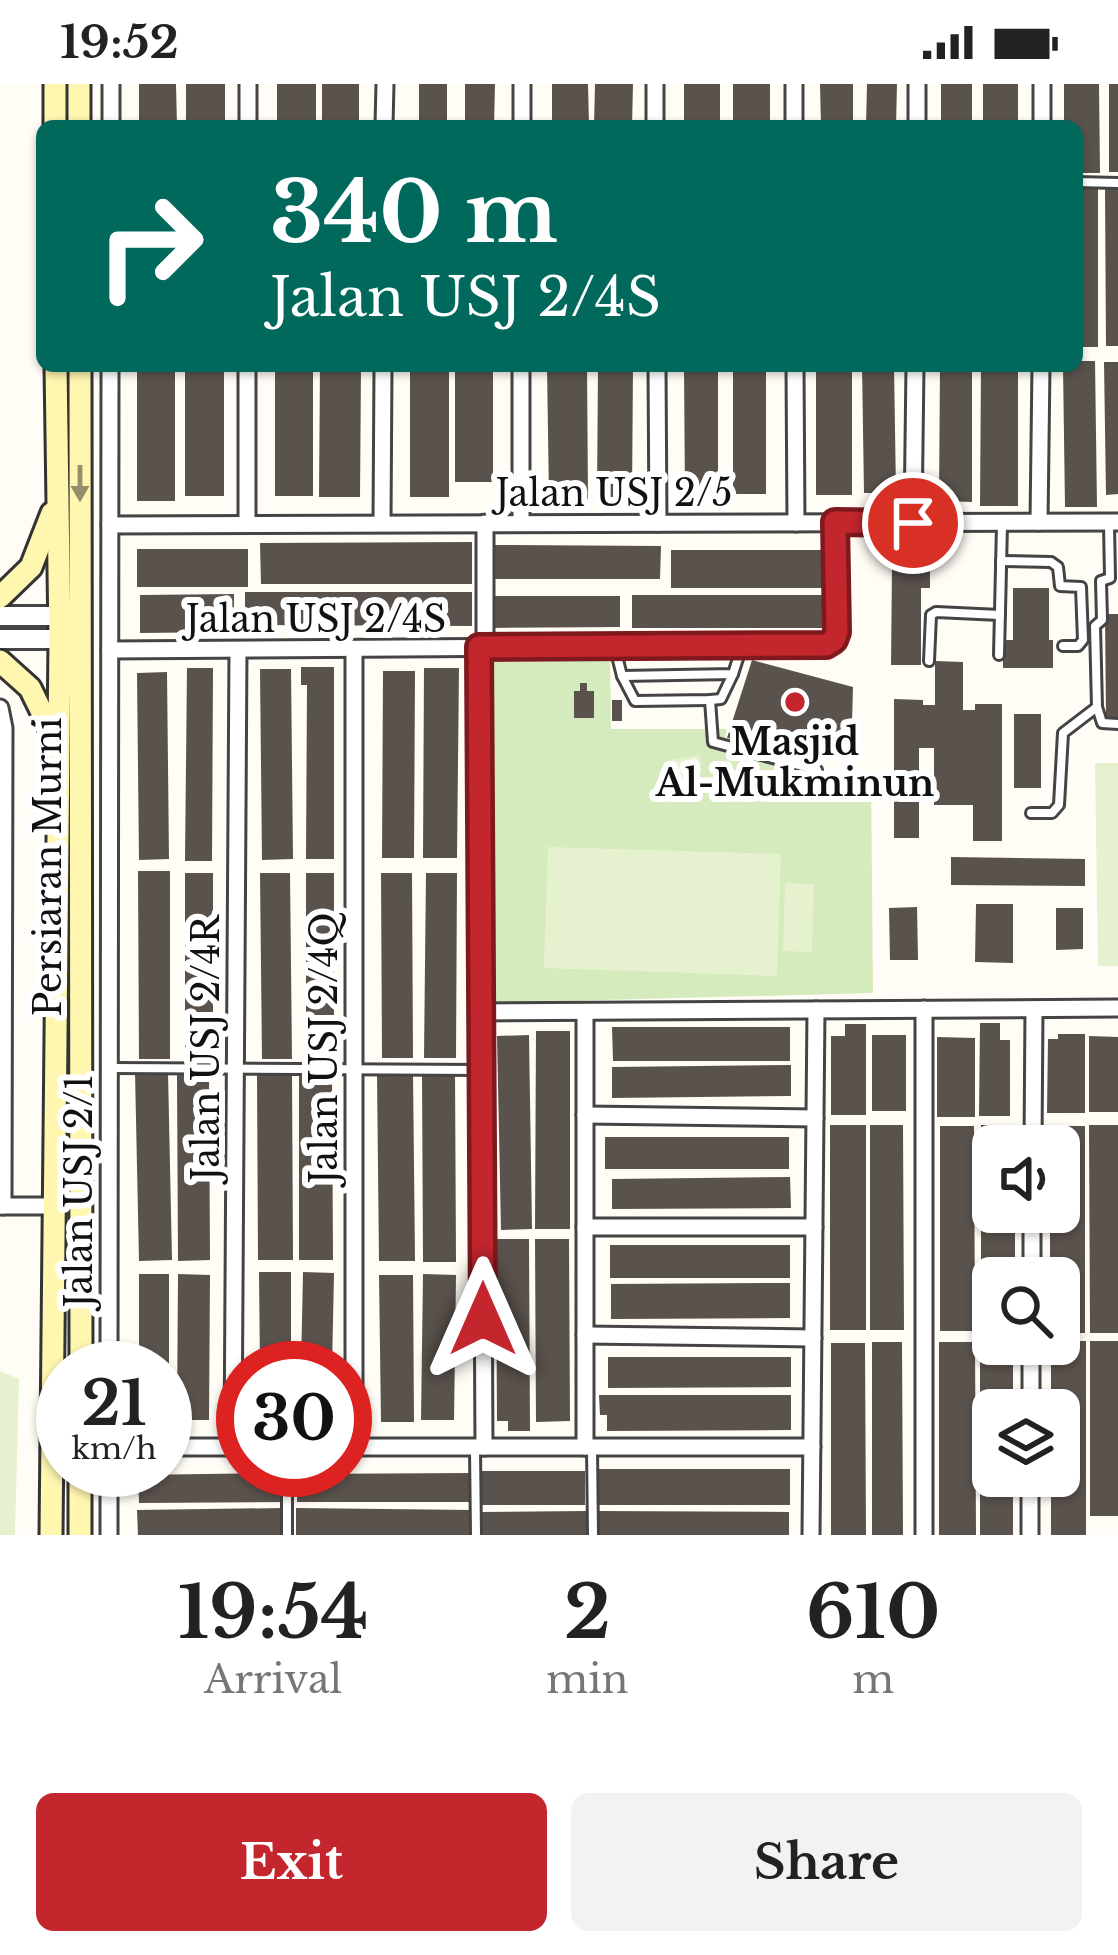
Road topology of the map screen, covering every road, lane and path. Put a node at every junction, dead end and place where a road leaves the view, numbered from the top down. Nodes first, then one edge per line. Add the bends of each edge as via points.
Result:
1 (55, 84) edge
2 (80, 84) edge
3 (111, 84) edge
4 (248, 84) edge
5 (385, 84) edge
6 (522, 84) edge
7 (655, 84) edge
8 (794, 84) edge
9 (917, 84) edge
10 (1042, 84) edge
11 (55, 120) edge
12 (80, 120) edge
13 (110, 120) edge
14 (248, 120) edge
15 (384, 120) edge
16 (522, 120) edge
17 (655, 120) edge
18 (794, 120) edge
19 (917, 120) edge
20 (1042, 120) edge
21 (1083, 182) edge
22 (1118, 183) edge
23 (56, 372) edge
24 (80, 372) edge
25 (110, 372) edge
26 (247, 372) edge
27 (383, 372) edge
28 (521, 372) edge
29 (657, 372) edge
30 (796, 372) edge
31 (914, 372) edge
32 (1041, 372) edge
33 (56, 502) junction
34 (835, 522) junction
35 (1003, 522) junction
36 (1039, 522) junction
37 (1114, 522) edge
38 (484, 523) junction
39 (520, 523) junction
40 (658, 523) junction
41 (796, 523) junction
42 (913, 523) junction
43 (110, 524) junction
44 (247, 524) junction
45 (382, 524) junction
46 (1001, 561) junction
47 (1114, 578) edge
48 (0, 597) edge
49 (1000, 615) junction
50 (0, 616) edge
51 (70, 628) junction
52 (0, 639) edge
53 (742, 645) junction
54 (614, 646) junction
55 (1063, 646) dead end
56 (482, 647) junction
57 (354, 649) junction
58 (110, 650) junction
59 (238, 650) junction
60 (998, 655) dead end
61 (0, 661) edge
62 (929, 661) dead end
63 (734, 674) junction
64 (622, 676) junction
65 (710, 700) junction
66 (1097, 707) junction
67 (0, 708) edge
68 (1118, 724) edge
69 (58, 747) junction
70 (817, 770) dead end
71 (1031, 813) dead end
72 (2, 859) edge
73 (1118, 1008) edge
74 (1034, 1009) junction
75 (816, 1010) junction
76 (924, 1010) junction
77 (482, 1012) junction
78 (585, 1012) junction
79 (110, 1068) junction
80 (236, 1069) junction
81 (354, 1069) junction
82 (482, 1070) junction
83 (585, 1115) junction
84 (815, 1118) junction
85 (1033, 1125) edge
86 (2, 1206) edge
87 (52, 1206) junction
88 (585, 1227) junction
89 (814, 1227) junction
90 (585, 1335) junction
91 (813, 1338) junction
92 (81, 1341) edge
93 (109, 1341) edge
94 (237, 1341) edge
95 (351, 1341) edge
96 (372, 1447) edge
97 (480, 1447) junction
98 (588, 1447) junction
99 (812, 1447) junction
100 (80, 1497) edge
101 (109, 1497) edge
102 (287, 1497) edge
103 (1030, 1497) edge
104 (51, 1535) edge
105 (80, 1535) edge
106 (109, 1535) edge
107 (287, 1535) edge
108 (476, 1535) edge
109 (593, 1535) edge
110 (811, 1535) edge
111 (923, 1535) edge
112 (1030, 1535) edge

1 - 11 main road
2 - 12 main road
3 - 13 street
4 - 14 street
5 - 15 street
6 - 16 street
7 - 17 street
8 - 18 street
9 - 19 street
10 - 20 street
21 - 22 lane
23 - 33 main road, Persiaran Murni
24 -> 51 main road, Persiaran Murni
25 - 43 street, Jalan USJ 2/1
26 - 44 street
27 - 45 street
28 - 39 street
29 - 40 street
30 - 41 street
31 - 42 street
32 - 36 street
33 - 48 main road via 31,567
33 - 51 main road, Persiaran Murni
34 - 41 street, Jalan USJ 2/5
34 - 42 street, Jalan USJ 2/5
34 - 53 street, Jalan USJ 2/4S via 834,640
35 - 36 street, Jalan USJ 2/5
35 - 42 street, Jalan USJ 2/5
35 - 46 lane
36 - 37 street, Jalan USJ 2/5
37 - 47 lane
38 - 39 street, Jalan USJ 2/5
38 - 45 street, Jalan USJ 2/5
38 - 56 street
39 - 40 street, Jalan USJ 2/5
40 - 41 street, Jalan USJ 2/5
43 - 44 street, Jalan USJ 2/5
43 - 58 street, Jalan USJ 2/1
44 - 45 street, Jalan USJ 2/5
46 - 49 lane
46 - 55 lane via 1051,562 1060,586 1081,587 1083,640
47 - 66 lane via 1101,581 1095,626
49 - 60 lane
49 - 62 lane via 931,615
50 - 51 street
51 - 52 street
51 - 69 main road, Persiaran Murni
51 - 92 main road, Persiaran Murni
53 - 54 street, Jalan USJ 2/4S
53 - 63 lane
54 - 56 street, Jalan USJ 2/4S
54 - 64 lane
56 - 57 street, Jalan USJ 2/4S
56 - 77 street
57 - 59 street, Jalan USJ 2/4S
57 - 81 street, Jalan USJ 2/4Q
58 - 59 street, Jalan USJ 2/4S
58 - 79 street, Jalan USJ 2/1
59 - 80 street, Jalan USJ 2/4R
61 - 69 main road via 35,695
63 - 64 lane
63 - 65 lane via 721,699
64 - 65 lane via 635,701
65 - 70 lane via 713,742
66 - 68 lane via 1102,723
66 - 71 lane via 1063,733 1057,811
67 - 72 street
69 - 87 main road, Persiaran Murni
72 - 86 street
73 - 74 street
74 - 76 street
74 - 85 street
75 - 76 street
75 - 78 street
75 - 84 street
76 - 111 street
77 - 78 street
77 - 82 street
78 - 83 street
79 - 80 lane
79 - 93 street, Jalan USJ 2/1
80 - 81 lane
80 - 94 street, Jalan USJ 2/4R
81 - 82 lane
81 - 95 street, Jalan USJ 2/4Q
82 - 97 street
83 - 84 street
83 - 88 street
84 - 89 street
86 - 87 street
87 - 104 main road, Persiaran Murni
88 - 89 street
88 - 90 street
89 - 91 street
90 - 91 street
90 - 98 street
91 - 99 street
96 - 97 street
97 - 98 street
97 - 108 lane
98 - 99 street
98 - 109 lane
99 - 110 street
100 - 105 main road
101 - 106 street
102 - 107 lane
103 - 112 street

